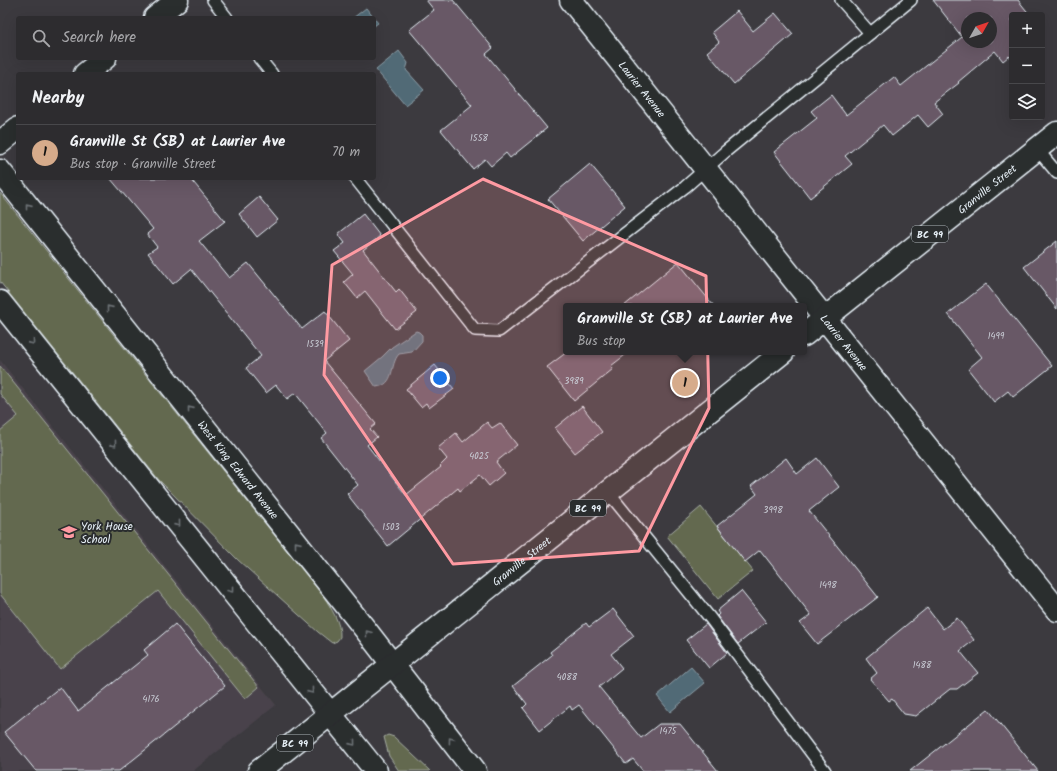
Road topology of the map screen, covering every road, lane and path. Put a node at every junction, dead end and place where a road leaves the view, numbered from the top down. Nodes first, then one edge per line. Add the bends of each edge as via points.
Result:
1 (177, 0) edge
2 (213, 0) edge
3 (571, 0) edge
4 (841, 0) edge
5 (911, 0) edge
6 (157, 16) edge
7 (226, 16) edge
8 (870, 33) junction
9 (103, 60) edge
10 (261, 60) edge
11 (88, 72) edge
12 (270, 72) edge
13 (16, 130) edge
14 (1057, 133) edge
15 (0, 143) edge
16 (1037, 149) junction
17 (706, 168) junction
18 (0, 171) edge
19 (1057, 173) edge
20 (356, 180) edge
21 (0, 302) edge
22 (825, 318) junction
23 (807, 333) edge
24 (779, 355) edge
25 (608, 492) junction
26 (1057, 610) edge
27 (392, 664) junction
28 (330, 714) junction
29 (259, 771) edge
30 (376, 771) edge
31 (475, 771) edge
32 (825, 771) edge

1 - 6 main road
2 - 7 lane
3 - 17 main road, Laurier Avenue
4 - 8 lane
5 - 8 lane
8 - 17 lane
9 - 11 main road
10 - 12 lane
13 - 15 main road
14 - 16 main road, Granville Street / BC 99
16 - 19 lane
16 - 22 main road, Granville Street / BC 99
17 - 20 lane via 499,331 475,330
17 - 22 main road, Laurier Avenue
27 -> 18 main road, West King Edward Avenue
21 -> 28 main road
22 - 23 main road, Granville Street / BC 99
22 - 26 main road, Laurier Avenue
24 - 25 main road, Granville Street / BC 99
25 - 27 main road, Granville Street / BC 99
25 - 32 lane via 710,618
27 - 28 main road, Granville Street / BC 99
31 -> 27 main road, West King Edward Avenue
28 - 29 main road, Granville Street / BC 99
28 -> 30 main road

